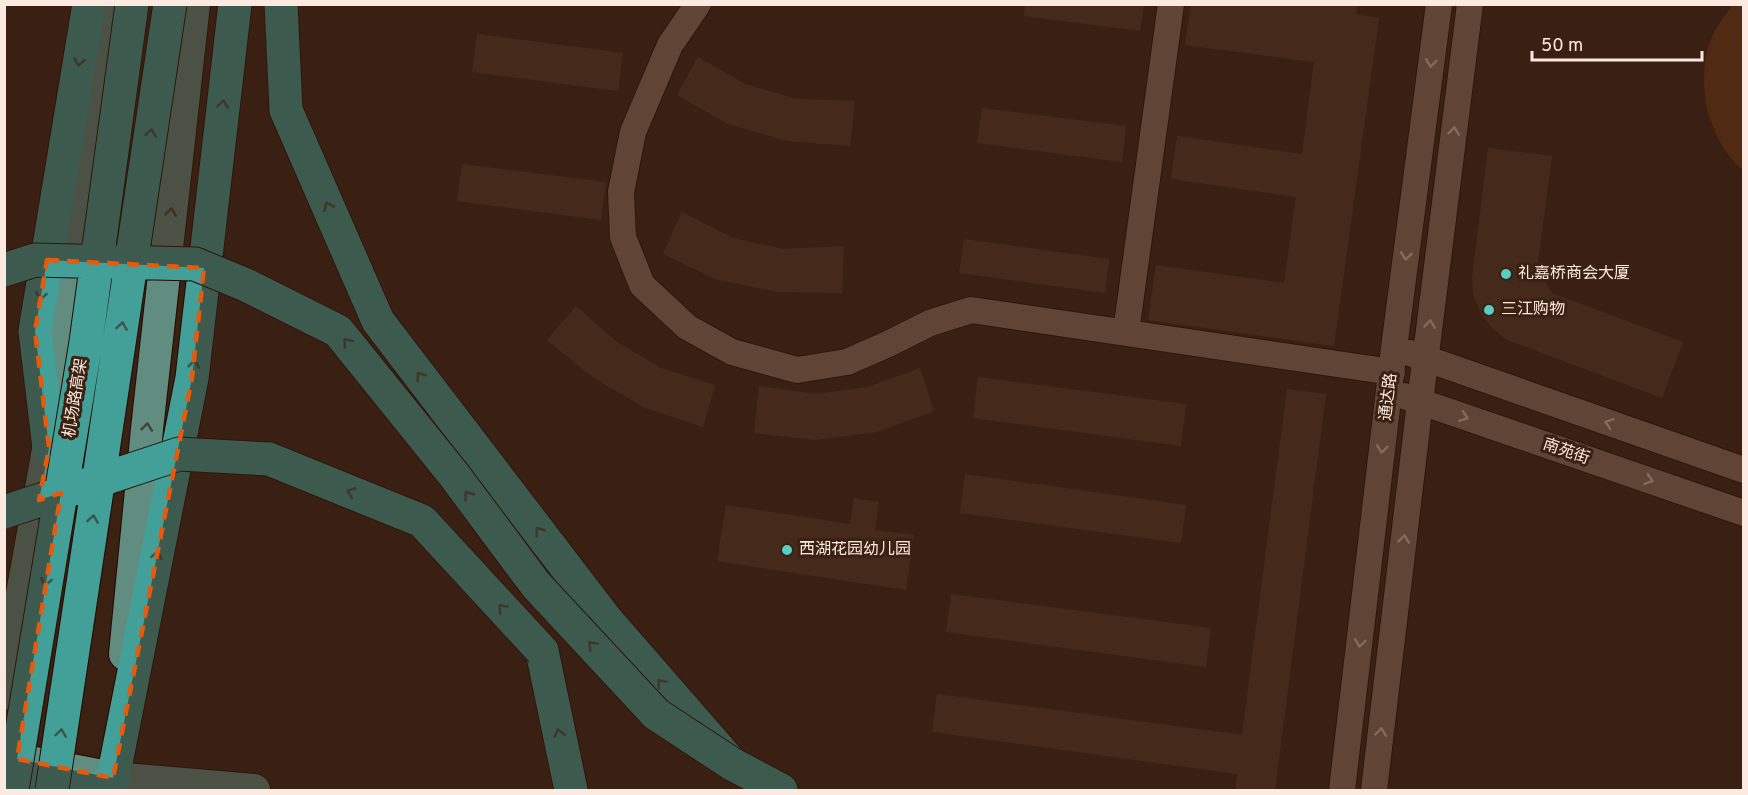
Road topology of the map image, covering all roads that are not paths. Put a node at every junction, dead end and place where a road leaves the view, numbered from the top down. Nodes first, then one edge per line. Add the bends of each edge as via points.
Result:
1 (88, 4) edge
2 (114, 4) edge
3 (132, 4) edge
4 (170, 4) edge
5 (194, 4) edge
6 (235, 4) edge
7 (281, 4) edge
8 (698, 4) edge
9 (1171, 4) edge
10 (1439, 4) edge
11 (1470, 4) edge
12 (4, 270) edge
13 (1126, 332) junction
14 (1426, 359) junction
15 (1392, 370) junction
16 (1420, 402) junction
17 (49, 448) junction
18 (1743, 470) edge
19 (4, 512) edge
20 (1743, 513) edge
21 (4, 694) edge
22 (4, 757) edge
23 (732, 764) junction
24 (4, 775) edge
25 (111, 786) edge
26 (12, 790) edge
27 (52, 790) edge
28 (255, 790) edge
29 (571, 790) edge
30 (781, 790) edge
31 (1342, 790) edge
32 (1374, 790) edge

1 -> 17 highway via 35,331
2 - 17 main road
3 -> 26 highway, 机场路高架, bridge via 86,342
27 -> 4 highway, bridge
25 -> 5 main road
25 -> 6 highway via 192,378
23 -> 7 highway, bridge via 605,618 378,321 286,110
8 - 13 street via 670,45 633,132 621,192 623,237 642,285 687,327 732,352 797,370 847,362 930,322 971,310
9 - 13 street
10 -> 15 street, 通达路
14 -> 11 street, 通达路
23 -> 12 highway, bridge via 656,714 536,585 338,331 195,264 35,260
13 - 15 street
14 - 15 street
14 - 16 street, 通达路
18 -> 14 street
15 - 16 street, 南苑街
15 -> 31 street, 通达路
16 -> 20 street, 南苑街
32 -> 16 street, 通达路
17 - 21 main road
29 -> 19 highway, bridge via 542,651 422,521 269,459 178,454
22 - 25 main road
23 - 30 highway
24 - 25 highway, bridge
25 - 28 main road

